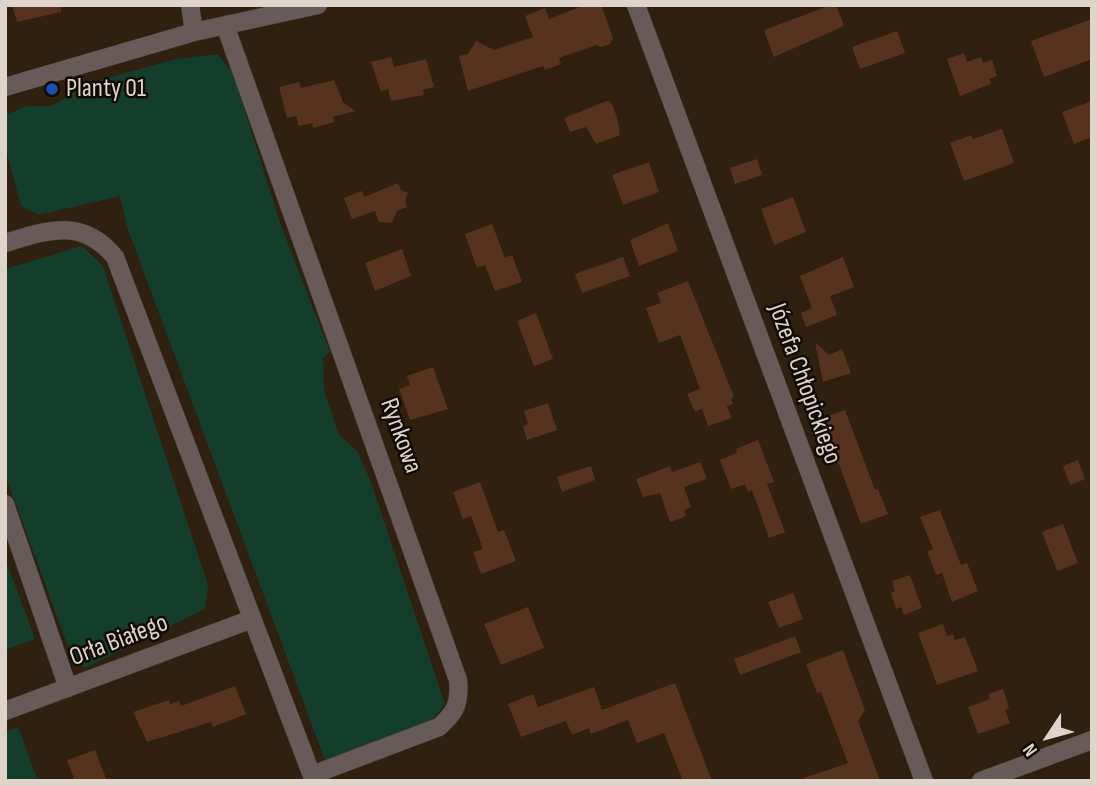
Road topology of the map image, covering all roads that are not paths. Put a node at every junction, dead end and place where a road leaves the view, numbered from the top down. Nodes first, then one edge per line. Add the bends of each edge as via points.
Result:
1 (190, 5) edge
2 (318, 5) edge
3 (636, 5) edge
4 (225, 25) junction
5 (194, 32) junction
6 (5, 87) edge
7 (6, 240) edge
8 (5, 504) edge
9 (252, 619) junction
10 (68, 688) junction
11 (5, 711) edge
12 (1092, 740) edge
13 (313, 778) edge
14 (924, 781) edge
15 (981, 781) edge

1 - 5 street
2 - 4 street
3 - 14 street, Józefa Chłopickiego
4 - 5 street
4 - 13 street, Rynkowa via 458,680 460,701 439,727
5 - 6 street
7 - 9 street via 59,228 90,235 115,257
8 - 10 street
9 - 10 street, Orła Białego
9 - 13 street
10 - 11 street, Orła Białego
12 - 15 street

